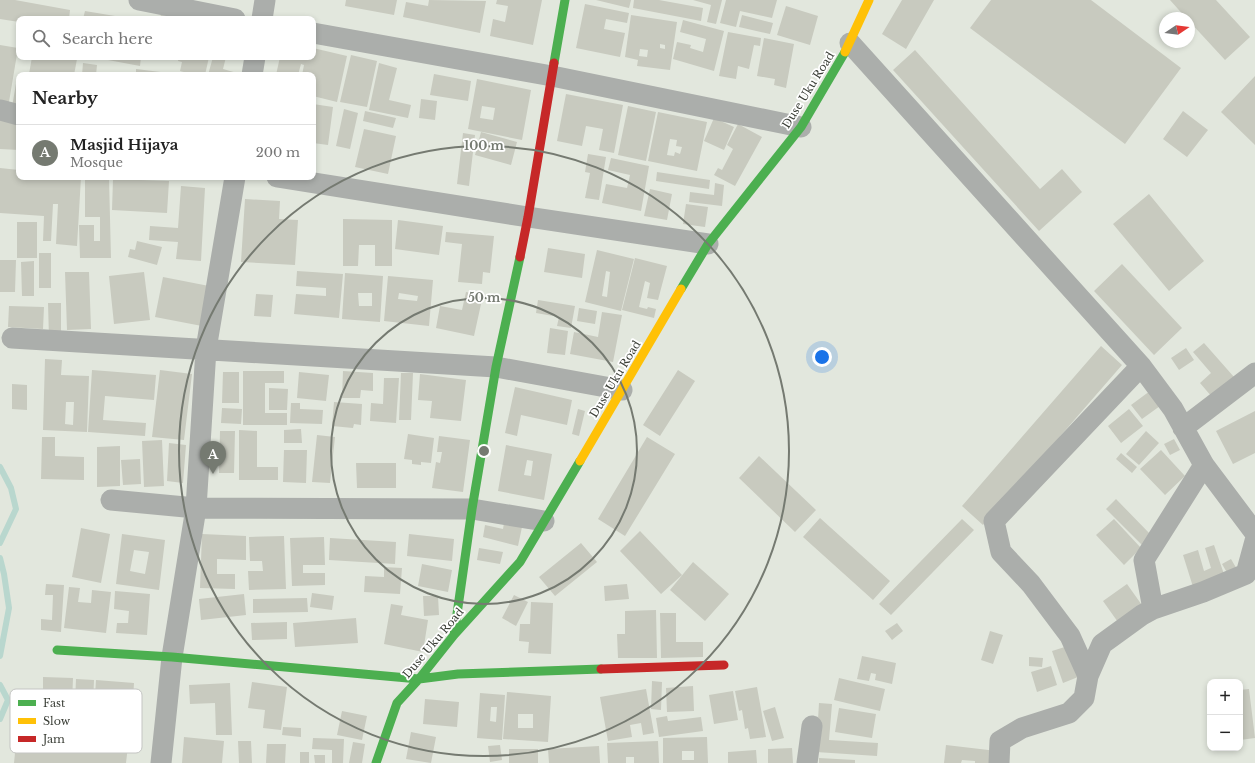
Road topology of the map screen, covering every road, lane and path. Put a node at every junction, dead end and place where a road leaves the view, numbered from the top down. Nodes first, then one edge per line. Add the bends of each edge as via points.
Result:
1 (139, 0) edge
2 (265, 0) edge
3 (565, 0) edge
4 (869, 0) edge
5 (220, 16) edge
6 (262, 16) edge
7 (316, 34) edge
8 (850, 43) junction
9 (254, 60) edge
10 (252, 72) edge
11 (552, 76) junction
12 (0, 110) edge
13 (16, 113) edge
14 (801, 127) junction
15 (234, 180) edge
16 (296, 180) edge
17 (528, 217) junction
18 (708, 244) junction
19 (12, 338) dead end
20 (206, 349) junction
21 (1141, 366) junction
22 (496, 367) junction
23 (1255, 373) edge
24 (622, 390) junction
25 (1183, 428) junction
26 (1204, 465) junction
27 (112, 500) dead end
28 (196, 508) junction
29 (472, 509) junction
30 (544, 521) junction
31 (1255, 533) edge
32 (1255, 541) edge
33 (1153, 609) junction
34 (454, 635) junction
35 (57, 650) dead end
36 (172, 657) junction
37 (724, 665) dead end
38 (1088, 676) junction
39 (419, 679) junction
40 (812, 726) dead end
41 (161, 763) edge
42 (376, 763) edge
43 (807, 763) edge
44 (998, 763) edge

1 - 5 street
2 - 6 street
3 - 11 street
4 - 8 street, Duse Uku Road
7 - 11 street
8 - 14 street, Duse Uku Road
8 - 21 street
9 - 10 street
11 - 14 street
11 - 17 street
12 - 13 street
14 - 18 street, Duse Uku Road
15 - 20 street
16 - 17 street
17 - 18 street
17 - 22 street
18 - 24 street, Duse Uku Road
19 - 20 street
20 - 22 street
20 - 28 street
21 - 25 street via 1173,409
21 - 38 street via 994,521 1001,552 1031,584 1070,636
22 - 24 street
22 - 29 street
23 - 25 street
24 - 30 street, Duse Uku Road
25 - 26 street
26 - 31 street
26 - 33 street via 1144,560
27 - 28 street
28 - 29 street
28 - 36 street
29 - 30 street
29 - 34 street
30 - 34 street, Duse Uku Road via 520,562
32 - 33 street via 1246,574
33 - 38 street via 1102,644
34 - 39 street, Duse Uku Road
35 - 36 street
36 - 39 street
36 - 41 street
37 - 39 street via 458,674
38 - 44 street via 1084,698 1069,713 1022,728 1000,741
39 - 42 street, Duse Uku Road via 396,703
40 - 43 street

